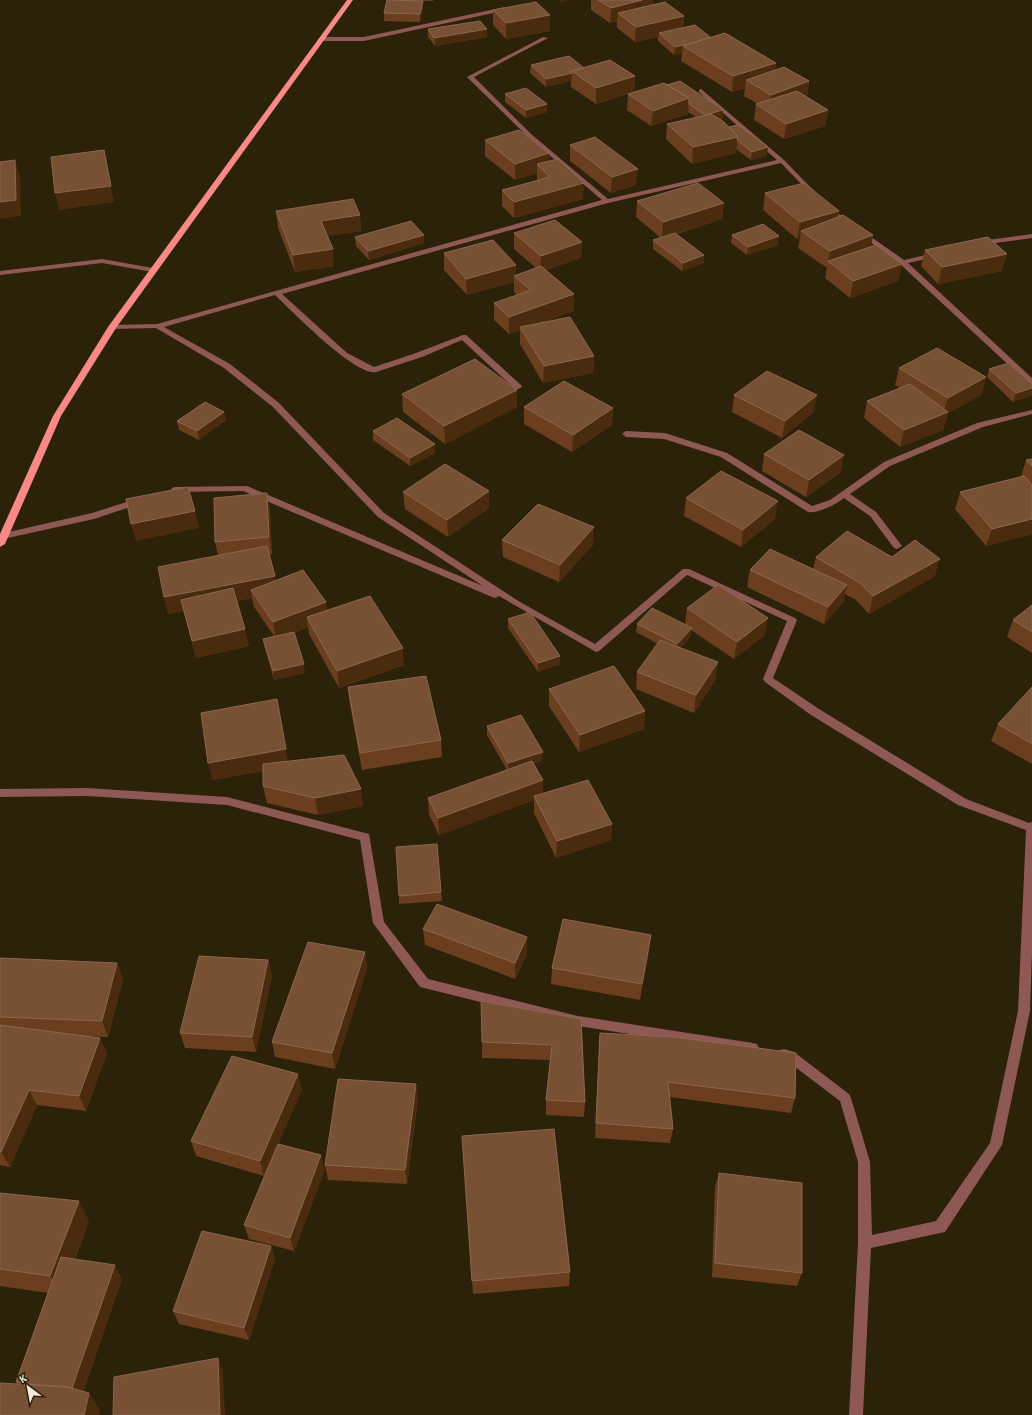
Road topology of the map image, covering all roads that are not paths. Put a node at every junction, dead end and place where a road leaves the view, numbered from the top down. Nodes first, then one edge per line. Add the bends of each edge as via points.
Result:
1 (350, 0) edge
2 (512, 8) edge
3 (545, 38) dead end
4 (321, 39) junction
5 (702, 91) dead end
6 (782, 161) junction
7 (607, 202) junction
8 (1032, 236) edge
9 (975, 244) edge
10 (946, 251) edge
11 (903, 262) junction
12 (153, 270) junction
13 (0, 273) edge
14 (276, 292) junction
15 (157, 326) junction
16 (112, 327) junction
17 (1032, 382) edge
18 (518, 387) dead end
19 (1032, 412) edge
20 (626, 434) dead end
21 (164, 493) edge
22 (844, 494) junction
23 (150, 497) edge
24 (2, 540) edge
25 (897, 546) dead end
26 (517, 604) junction
27 (0, 794) edge
28 (1031, 827) edge
29 (761, 1050) edge
30 (776, 1053) edge
31 (865, 1243) junction
32 (856, 1415) edge

1 - 4 main road
2 - 4 street via 364,39
3 - 7 street via 470,77 529,135
4 - 12 main road
5 - 6 street
6 - 7 street
6 - 11 street via 820,200
7 - 14 street
8 - 9 street
10 - 11 street
11 - 17 street
12 - 13 street via 102,261
12 - 16 main road
14 - 15 street
14 - 18 street via 344,355 373,370 463,337
15 - 16 street
15 - 26 street via 227,366 276,405 381,515
16 - 24 main road via 57,416
19 - 22 street via 980,424 887,464
20 - 22 street via 665,436 724,455 811,510 833,502
21 - 26 street via 171,490 244,488
22 - 25 street via 873,514
23 - 24 street via 94,516
26 - 28 street via 596,649 686,571 792,620 768,679 815,712 962,802
27 - 29 street via 87,792 227,801 365,836 379,923 424,983 578,1020
28 - 31 street via 1024,1011 996,1145 940,1227
30 - 31 street via 790,1056 845,1098 864,1162
31 - 32 street

